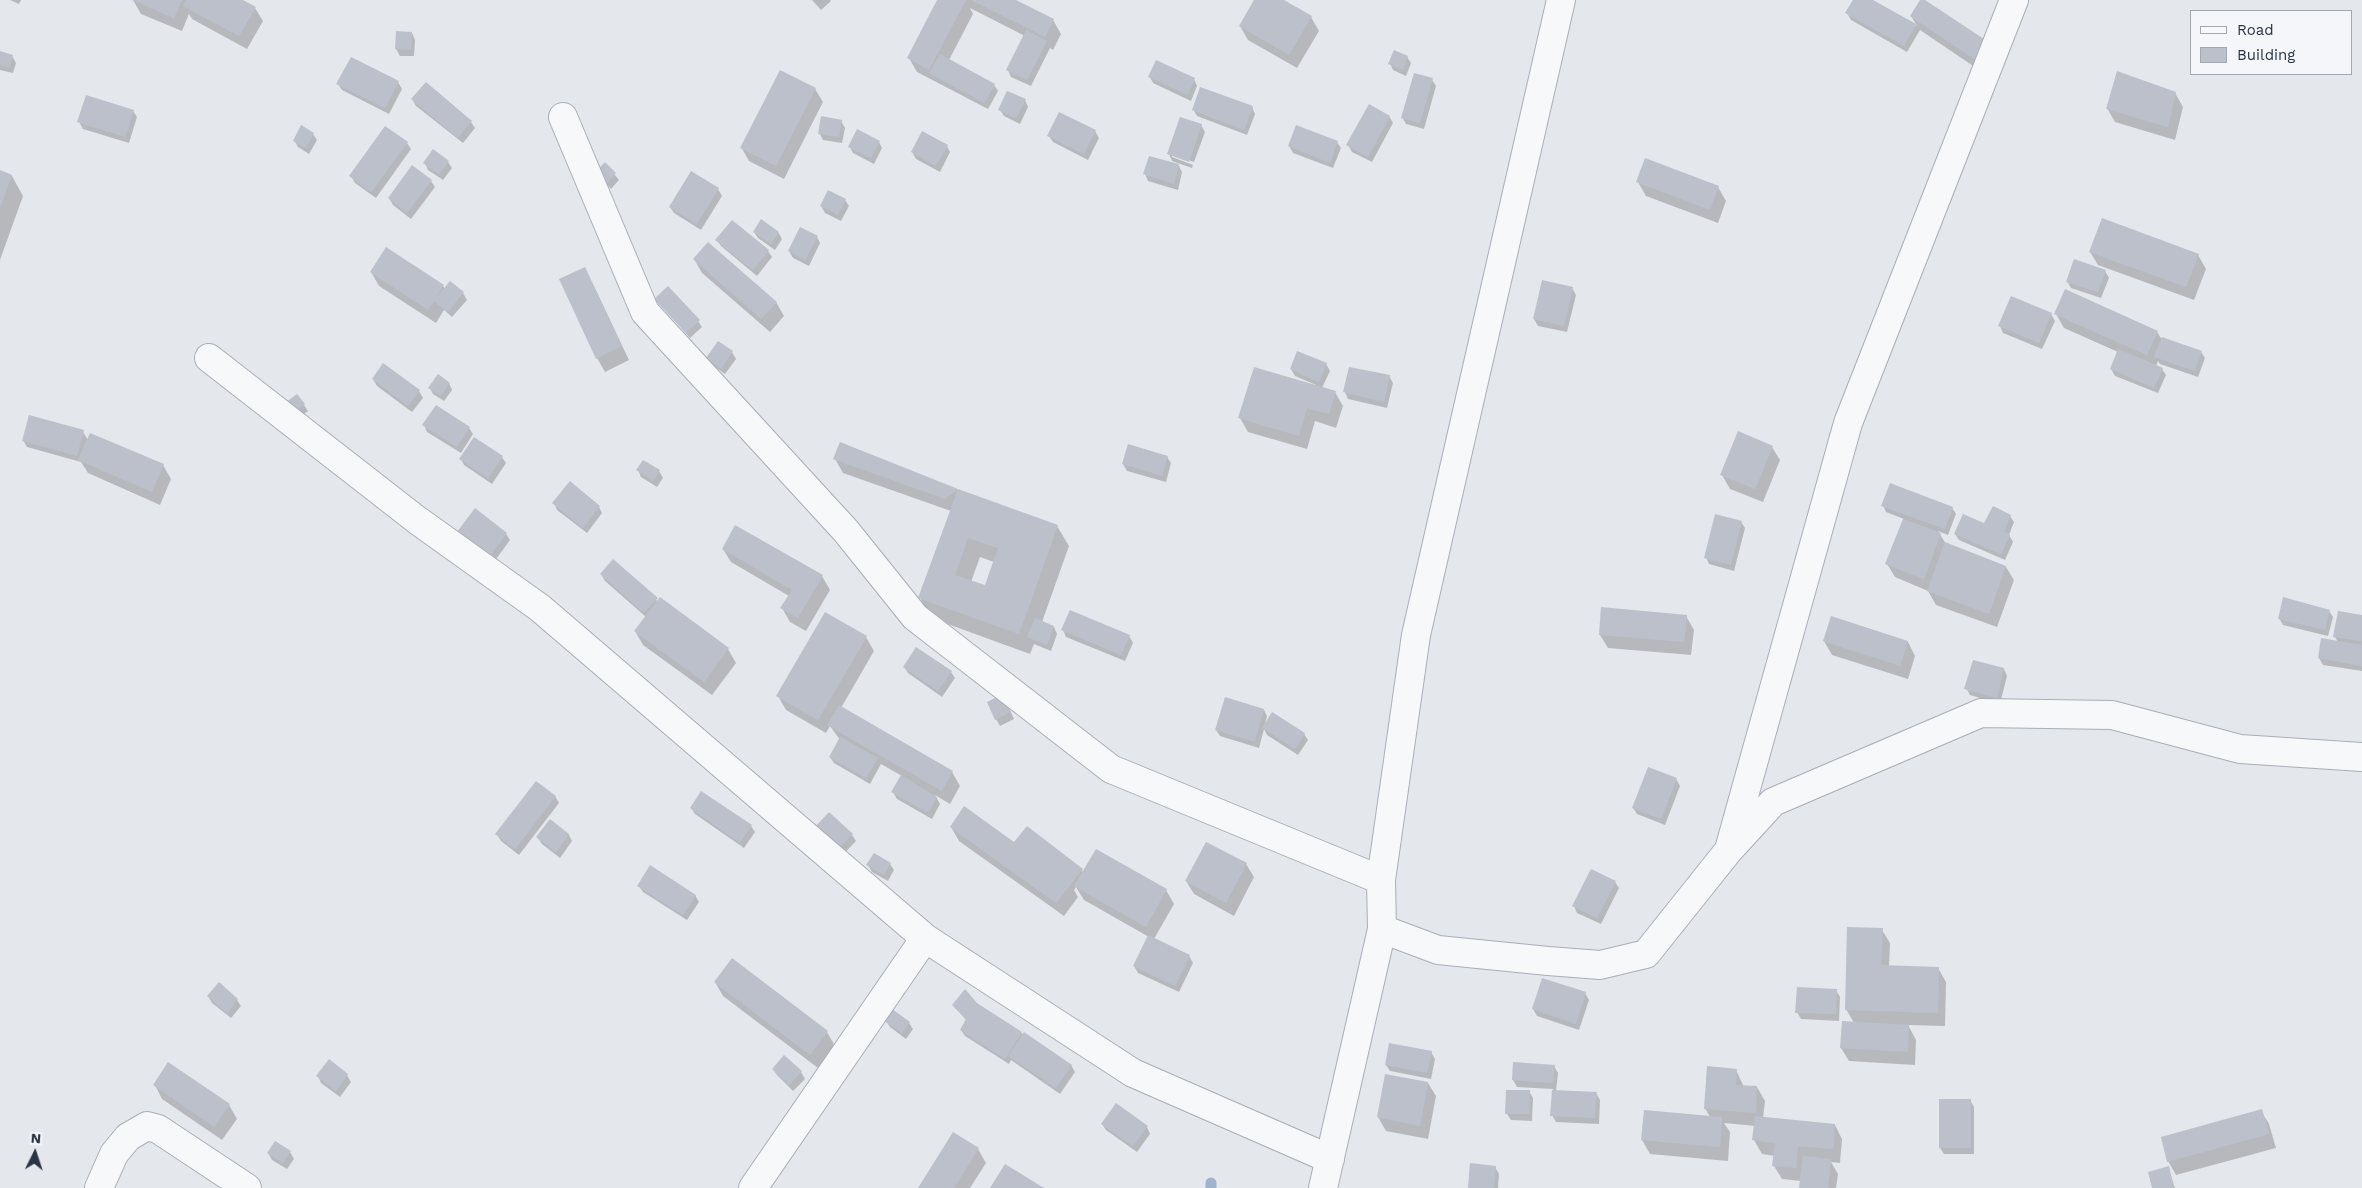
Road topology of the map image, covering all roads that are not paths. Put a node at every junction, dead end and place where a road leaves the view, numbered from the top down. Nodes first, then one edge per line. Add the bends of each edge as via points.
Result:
1 (1561, 0) edge
2 (2014, 0) edge
3 (563, 117) dead end
4 (209, 358) dead end
5 (2362, 757) edge
6 (1729, 850) junction
7 (1381, 880) junction
8 (1382, 930) junction
9 (925, 938) junction
10 (1330, 1160) junction
11 (99, 1188) edge
12 (247, 1188) edge
13 (753, 1188) edge
14 (1323, 1188) edge

1 - 7 street via 1416,635
2 - 6 street via 1848,422
3 - 7 street via 645,312 846,531 914,617 1111,769
4 - 9 street via 417,520 540,608
5 - 6 street via 2240,749 2112,715 1981,713 1774,802
6 - 8 street via 1646,954 1600,965 1438,950
7 - 8 street
8 - 10 street
9 - 10 street via 1133,1073
9 - 13 street
10 - 14 street
11 - 12 street via 114,1154 128,1137 147,1126 158,1129

